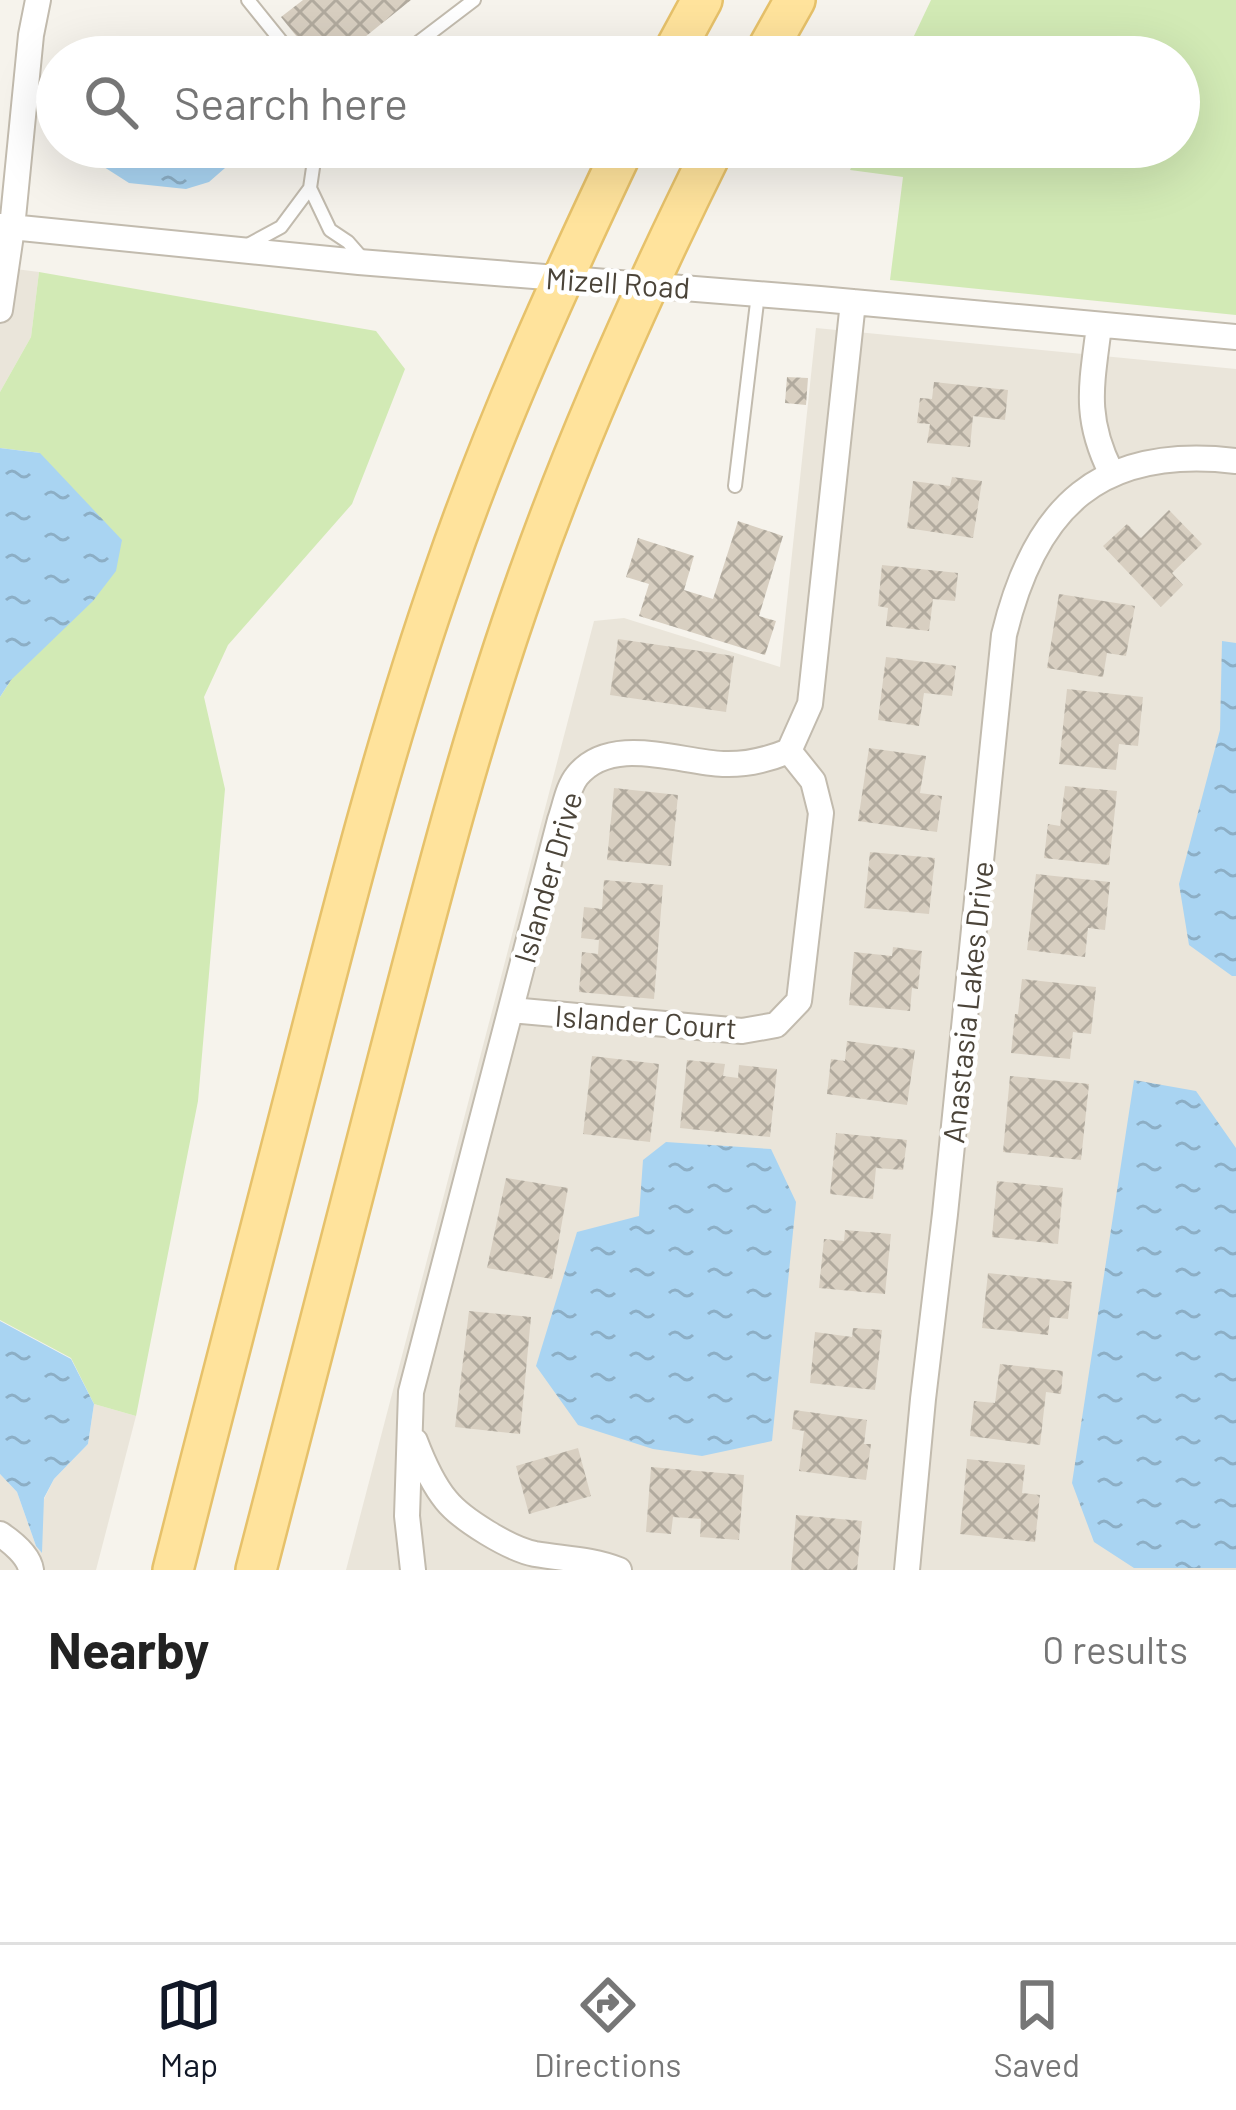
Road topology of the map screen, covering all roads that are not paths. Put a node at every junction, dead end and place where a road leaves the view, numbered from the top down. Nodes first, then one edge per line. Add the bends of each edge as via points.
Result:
1 (38, 0) edge
2 (269, 0) edge
3 (474, 0) edge
4 (702, 0) edge
5 (795, 0) edge
6 (253, 5) edge
7 (278, 36) edge
8 (427, 36) edge
9 (682, 36) edge
10 (775, 36) edge
11 (313, 168) edge
12 (614, 168) edge
13 (704, 168) edge
14 (310, 188) junction
15 (6, 227) edge
16 (239, 250) junction
17 (367, 263) junction
18 (562, 278) junction
19 (646, 284) junction
20 (758, 294) junction
21 (853, 302) junction
22 (0, 310) edge
23 (1099, 326) junction
24 (1236, 337) edge
25 (1236, 461) edge
26 (1111, 472) junction
27 (735, 486) dead end
28 (789, 752) junction
29 (511, 1010) junction
30 (410, 1428) junction
31 (0, 1534) edge
32 (31, 1570) edge
33 (172, 1570) edge
34 (256, 1570) edge
35 (413, 1570) edge
36 (619, 1570) edge
37 (908, 1570) edge

1 - 15 street
2 - 6 lane
3 - 8 lane
4 - 9 main road
5 - 10 main road
6 - 7 lane
11 - 14 lane
12 - 18 main road
13 - 19 main road
14 - 16 lane via 281,227
14 - 17 lane via 330,230
15 - 16 street, Mizell Road
15 - 22 street
16 - 17 street, Mizell Road
17 - 18 street, Mizell Road
18 - 19 street, Mizell Road
18 - 33 main road via 452,550 398,712
19 - 20 street, Mizell Road
19 - 34 main road via 527,578 476,732
20 - 21 street, Mizell Road
20 - 27 lane
21 - 23 street, Mizell Road
21 - 28 street via 811,704
23 - 24 street, Mizell Road
23 - 26 street via 1091,415
25 - 26 street, Anastasia Lakes Drive via 1201,457
26 - 37 street, Anastasia Lakes Drive via 1067,502 1040,539 1004,634
28 - 29 street, Islander Drive via 725,764 621,752 593,760 574,779
28 - 29 street, Islander Court via 813,781 821,813 799,1001 776,1024 742,1031
29 - 30 street, Islander Drive via 411,1392
30 - 35 street, Islander Drive
30 - 36 street via 448,1504 489,1533 530,1553
31 - 32 street

